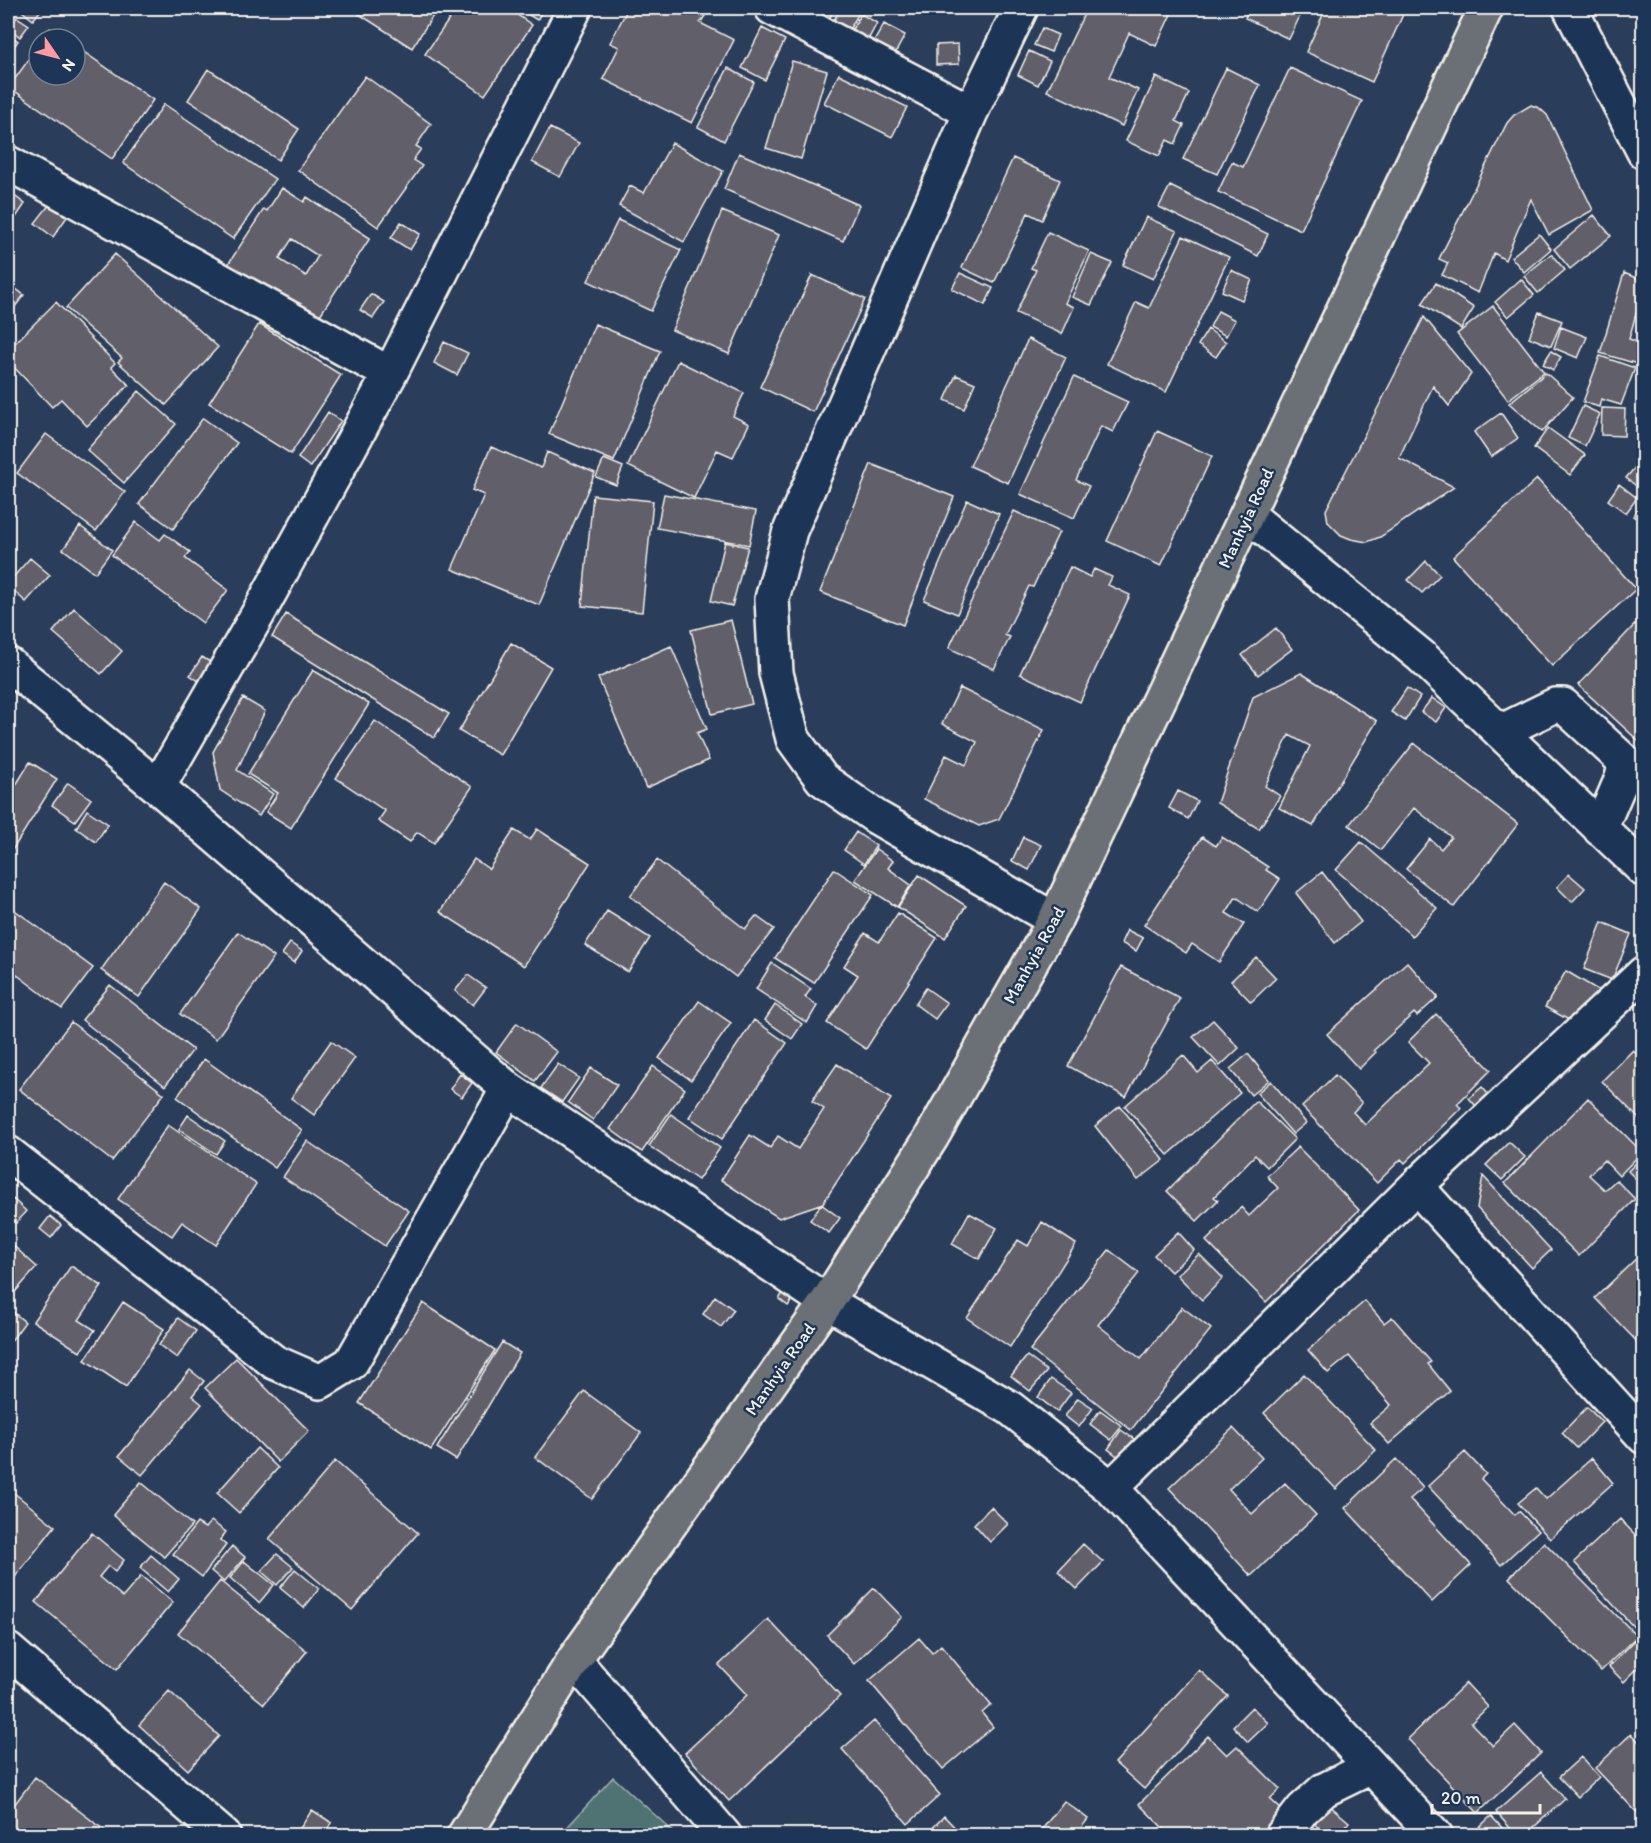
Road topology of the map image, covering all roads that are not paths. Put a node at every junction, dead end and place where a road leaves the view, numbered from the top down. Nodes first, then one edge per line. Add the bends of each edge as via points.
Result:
1 (575, 8) edge
2 (772, 8) edge
3 (1021, 8) edge
4 (1486, 8) edge
5 (1570, 8) edge
6 (971, 112) junction
7 (1644, 152) edge
8 (8, 164) edge
9 (390, 374) junction
10 (1248, 515) junction
11 (8, 664) edge
12 (1500, 732) junction
13 (158, 787) junction
14 (1600, 829) junction
15 (1644, 870) edge
16 (1055, 920) junction
17 (1644, 973) edge
18 (508, 1089) junction
19 (8, 1153) edge
20 (1416, 1186) junction
21 (827, 1302) junction
22 (1644, 1437) edge
23 (1111, 1488) junction
24 (8, 1650) edge
25 (574, 1660) junction
26 (1371, 1767) junction
27 (224, 1836) edge
28 (464, 1836) edge
29 (725, 1836) edge
30 (1282, 1836) edge
31 (1436, 1836) edge

1 - 9 street
2 - 6 street
3 - 6 street
4 - 10 main road, Manhyia Road
5 - 7 street
6 - 16 street via 790,531 772,599 776,673 792,738 822,779 876,817
8 - 9 street
9 - 13 street
10 - 12 street via 1420,656
10 - 16 main road, Manhyia Road
11 - 13 street
12 - 14 street
12 - 14 street via 1554,705 1563,705 1623,759 1622,778
13 - 18 street
14 - 15 street
16 - 21 main road, Manhyia Road via 931,1138
17 - 20 street
18 - 19 street via 351,1363 320,1382 274,1362
18 - 21 street
20 - 22 street
20 - 23 street
21 - 23 street via 1010,1408
21 - 25 main road, Manhyia Road
23 - 26 street
24 - 27 street
25 - 28 main road, Manhyia Road
25 - 29 street
26 - 30 street via 1324,1790
26 - 31 street

